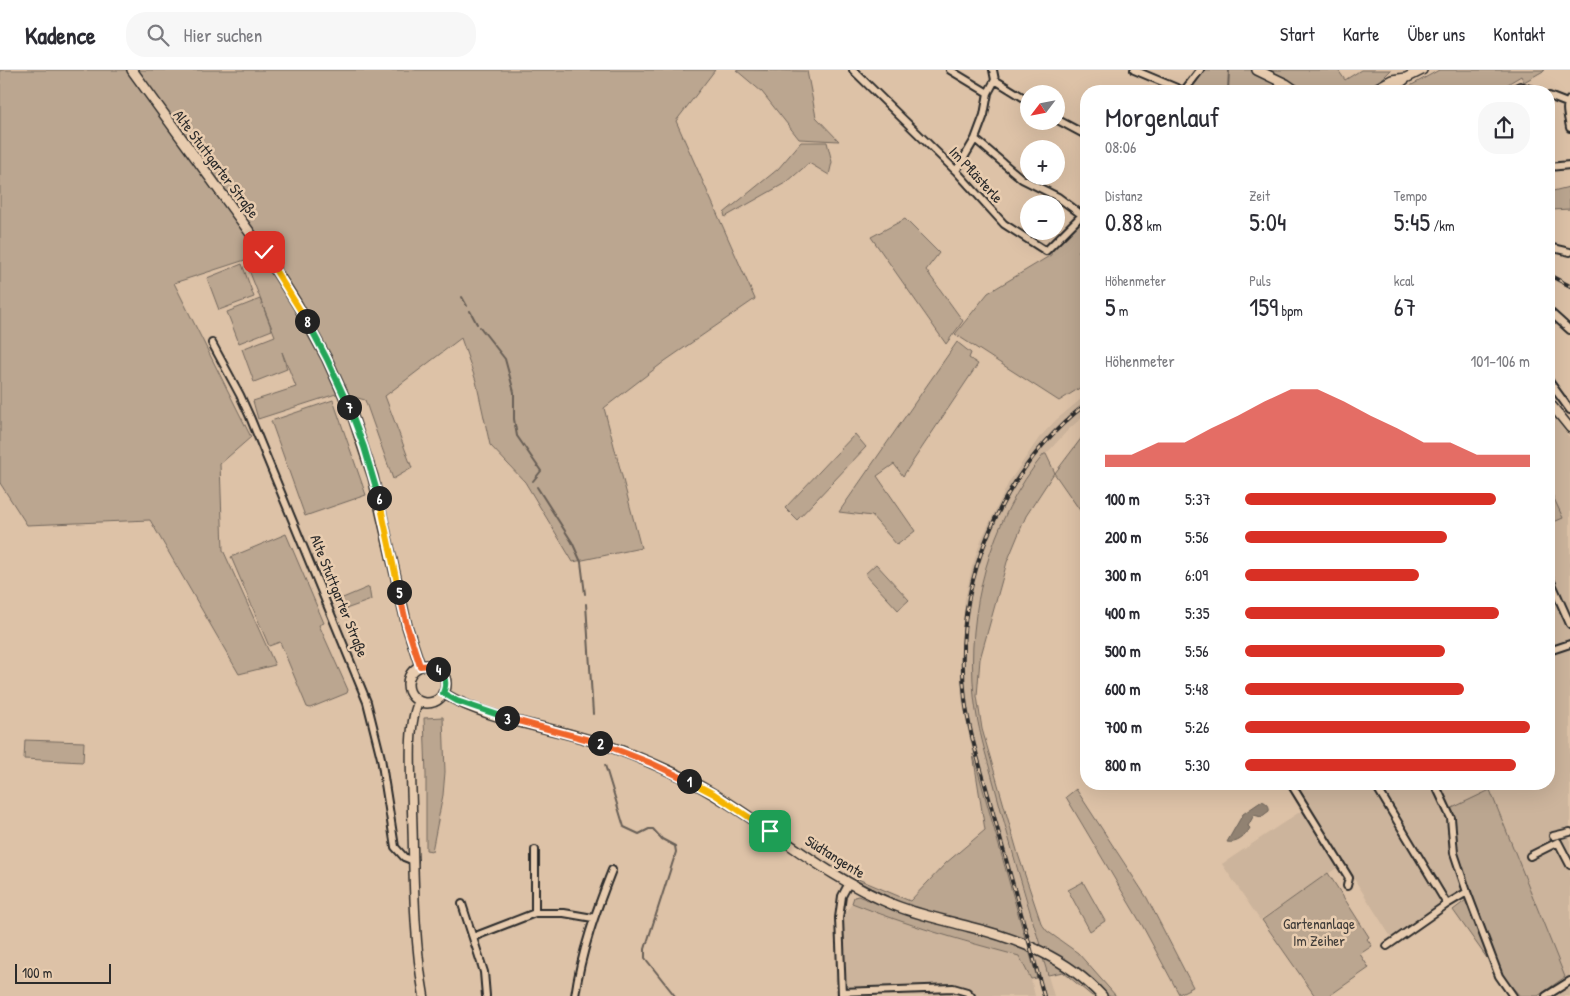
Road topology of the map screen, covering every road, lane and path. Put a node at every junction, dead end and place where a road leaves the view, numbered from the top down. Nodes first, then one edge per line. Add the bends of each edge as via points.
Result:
1 (132, 70) edge
2 (853, 70) edge
3 (950, 70) edge
4 (993, 70) edge
5 (1134, 70) edge
6 (1200, 70) edge
7 (1257, 70) edge
8 (1422, 70) edge
9 (1408, 73) edge
10 (995, 80) junction
11 (1275, 80) junction
12 (1170, 85) edge
13 (1189, 85) edge
14 (1280, 85) edge
15 (1287, 85) edge
16 (1383, 85) edge
17 (1396, 85) edge
18 (988, 93) junction
19 (1020, 95) edge
20 (1555, 98) edge
21 (1569, 101) edge
22 (1065, 124) edge
23 (1570, 128) edge
24 (1080, 132) edge
25 (975, 140) junction
26 (1570, 165) edge
27 (1555, 166) edge
28 (956, 171) junction
29 (1080, 211) edge
30 (1080, 217) edge
31 (1555, 248) edge
32 (1570, 252) edge
33 (1555, 316) edge
34 (1570, 330) edge
35 (212, 343) dead end
36 (1555, 389) edge
37 (1555, 409) edge
38 (1570, 410) edge
39 (1570, 428) edge
40 (1555, 590) edge
41 (1570, 624) edge
42 (1570, 644) edge
43 (1555, 649) edge
44 (420, 666) junction
45 (443, 693) junction
46 (418, 701) junction
47 (1295, 790) edge
48 (1379, 790) edge
49 (1438, 790) edge
50 (1570, 832) edge
51 (1553, 836) dead end
52 (535, 850) dead end
53 (1530, 856) dead end
54 (414, 861) junction
55 (1570, 865) edge
56 (612, 870) dead end
57 (849, 883) junction
58 (1348, 886) dead end
59 (1467, 892) junction
60 (462, 904) dead end
61 (1447, 904) junction
62 (535, 913) junction
63 (593, 918) junction
64 (474, 937) junction
65 (1387, 946) dead end
66 (1570, 981) edge
67 (842, 994) edge
68 (424, 996) edge
69 (486, 996) edge
70 (575, 996) edge
71 (971, 996) edge
72 (1102, 996) edge
73 (1512, 996) edge
74 (1546, 996) edge

1 - 44 main road, Alte Stuttgarter Straße via 264,252 332,368 352,414 373,477 407,626
2 - 28 street, Im Pflästerle
3 - 18 street
4 - 10 street
5 - 12 street
6 - 13 street
7 - 11 main road
8 - 9 main road
9 - 16 main road
9 - 17 main road
10 - 18 street
10 - 19 street
11 - 14 main road
11 - 15 main road
18 - 25 street
20 - 21 street
21 - 23 street
22 - 24 street
25 - 28 street
25 - 29 street via 1022,179
26 - 27 street
28 - 30 street, Im Pflästerle via 1004,224 1046,251
31 - 32 street
33 - 34 street
35 - 54 street, Alte Stuttgarter Straße via 250,417 350,656 374,723 395,847 404,857
36 - 38 street
37 - 39 street
40 - 41 street
42 - 43 street
44 - 45 main road via 432,665 441,672 446,682
44 - 46 main road via 411,674 408,686
45 - 46 main road via 435,701
45 - 57 main road, Südtangente via 487,713 593,741 679,775 738,809
46 - 54 street via 412,730
47 - 58 street via 1349,878
48 - 61 street
49 - 59 street via 1451,818 1454,853
50 - 51 street
52 - 62 street
53 - 55 street via 1558,842
54 - 68 street via 415,916
56 - 63 street
57 - 67 street via 842,896 839,918
57 - 72 main road, Südtangente via 913,912 1026,944 1070,968
59 - 61 street
59 - 73 street via 1499,976
60 - 64 street
61 - 65 street
62 - 63 street
62 - 64 street
63 - 70 street
64 - 69 street via 484,972
66 - 74 street
67 - 71 street via 953,988

